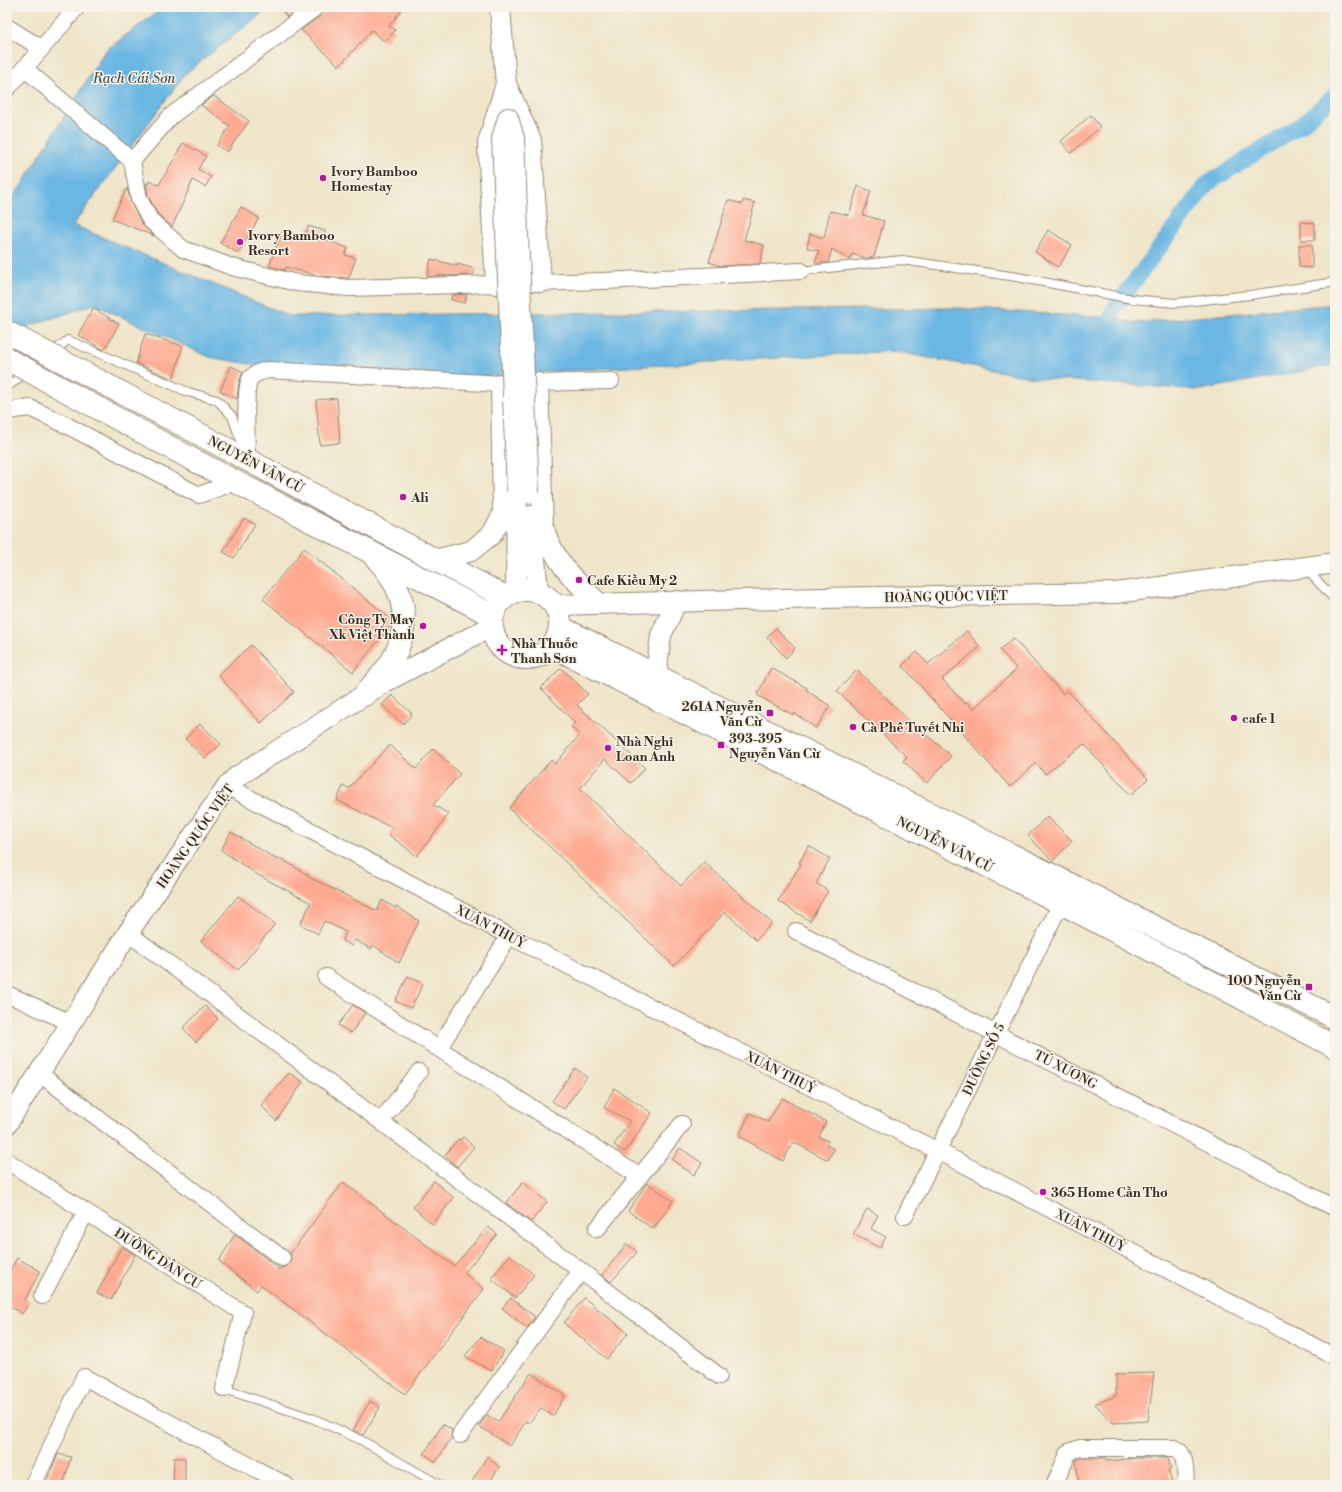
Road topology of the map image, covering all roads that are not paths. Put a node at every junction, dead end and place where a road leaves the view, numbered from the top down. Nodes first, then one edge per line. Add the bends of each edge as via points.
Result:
1 (77, 7) edge
2 (316, 7) edge
3 (500, 7) edge
4 (7, 27) edge
5 (41, 48) junction
6 (24, 68) junction
7 (506, 84) junction
8 (7, 88) edge
9 (132, 161) junction
10 (802, 271) joint
11 (541, 282) junction
12 (1335, 282) edge
13 (496, 284) junction
14 (7, 332) edge
15 (7, 359) edge
16 (611, 381) dead end
17 (538, 383) junction
18 (502, 384) junction
19 (7, 387) edge
20 (7, 410) edge
21 (247, 460) junction
22 (235, 482) junction
23 (523, 492) junction
24 (369, 551) junction
25 (435, 560) junction
26 (1335, 563) edge
27 (1304, 567) junction
28 (538, 592) junction
29 (510, 594) junction
30 (1335, 600) edge
31 (677, 601) junction
32 (600, 604) junction
33 (555, 605) junction
34 (492, 621) junction
35 (556, 636) junction
36 (656, 674) junction
37 (364, 695) junction
38 (227, 786) junction
39 (1071, 884) junction
40 (1061, 903) junction
41 (796, 931) dead end
42 (128, 933) junction
43 (508, 936) junction
44 (326, 977) dead end
45 (7, 994) edge
46 (1335, 1018) edge
47 (71, 1023) junction
48 (996, 1032) junction
49 (1335, 1047) edge
50 (439, 1048) junction
51 (419, 1072) dead end
52 (40, 1074) junction
53 (381, 1121) junction
54 (7, 1124) edge
55 (682, 1124) dead end
56 (938, 1151) junction
57 (7, 1161) edge
58 (639, 1176) junction
59 (1335, 1208) edge
60 (86, 1212) junction
61 (906, 1216) dead end
62 (597, 1230) dead end
63 (282, 1258) dead end
64 (581, 1271) junction
65 (42, 1296) dead end
66 (1335, 1357) edge
67 (719, 1376) dead end
68 (224, 1389) joint
69 (460, 1435) dead end
70 (33, 1485) edge
71 (286, 1485) edge
72 (440, 1485) edge
73 (1054, 1485) edge
74 (1186, 1485) edge

1 - 5 street
2 - 9 street via 171,116
3 - 7 street
4 - 5 street
5 - 6 street
6 - 8 street
6 - 9 street
7 - 11 street via 531,140
7 - 13 street via 488,143
7 - 23 street, bridge via 508,118 502,138
9 - 13 street via 139,199 150,220 183,249 232,267 297,283 348,288
10 - 11 street
10 - 12 lane via 902,260 1017,277 1132,299 1174,303
11 - 13 street
14 - 21 main road, NGUYỄN VĂN CỪ, bridge
15 - 22 main road, NGUYỄN VĂN CỪ, bridge
16 - 17 street
17 - 18 street
17 - 32 street via 543,526 547,540 562,567 575,583
18 - 21 street via 269,370 257,373 250,380 247,397
18 - 25 street via 503,514 492,534 471,551
19 - 21 lane via 68,340 188,392 217,400 232,416
20 - 22 street via 30,408 199,495
21 - 25 main road, NGUYỄN VĂN CỪ
22 - 24 main road, NGUYỄN VĂN CỪ
23 - 28 street
23 - 29 street
24 - 34 main road, NGUYỄN VĂN CỪ
24 - 37 main road via 384,566 402,599 404,631 393,660
25 - 29 main road, NGUYỄN VĂN CỪ
26 - 27 street, HOÀNG QUỐC VIỆT
27 - 30 lane
27 - 31 street, HOÀNG QUỐC VIỆT via 1116,593
28 - 29 main road via 527,589
28 - 33 main road
29 - 34 main road via 498,604
31 - 32 street, HOÀNG QUỐC VIỆT
31 - 36 street via 661,635
32 - 33 street, HOÀNG QUỐC VIỆT
33 - 35 main road via 559,615
34 - 35 main road via 494,637 501,647 520,658 532,658 543,654
34 - 37 street, HOÀNG QUỐC VIỆT
35 - 36 main road, NGUYỄN VĂN CỪ
35 - 40 main road, NGUYỄN VĂN CỪ
36 - 39 main road, NGUYỄN VĂN CỪ
37 - 38 street, HOÀNG QUỐC VIỆT via 238,776
38 - 42 street, HOÀNG QUỐC VIỆT
38 - 43 street, XUÂN THUỶ
39 - 40 street, ĐƯỜNG SỐ 5
39 - 46 main road, NGUYỄN VĂN CỪ
40 - 48 street, ĐƯỜNG SỐ 5
40 - 49 main road, NGUYỄN VĂN CỪ
41 - 48 street, TÚ XƯƠNG
42 - 47 street, HOÀNG QUỐC VIỆT
42 - 53 street
43 - 50 street
43 - 56 street, XUÂN THUỶ
44 - 50 street
45 - 47 street
47 - 52 street, HOÀNG QUỐC VIỆT
48 - 56 street, ĐƯỜNG SỐ 5
48 - 59 street, TÚ XƯƠNG
50 - 58 street
51 - 53 street
52 - 54 street, HOÀNG QUỐC VIỆT
52 - 63 street
53 - 64 street
55 - 58 street
56 - 61 street, ĐƯỜNG SỐ 5
56 - 66 street, XUÂN THUỶ
57 - 60 street, ĐƯỜNG DÂN CƯ
58 - 62 street
60 - 65 street
60 - 68 street, ĐƯỜNG DÂN CƯ via 243,1313
64 - 67 street
64 - 69 street
68 - 72 lane via 312,1418 359,1439
70 - 71 street via 84,1377
73 - 74 street via 1069,1452 1080,1448 1175,1448 1183,1457

